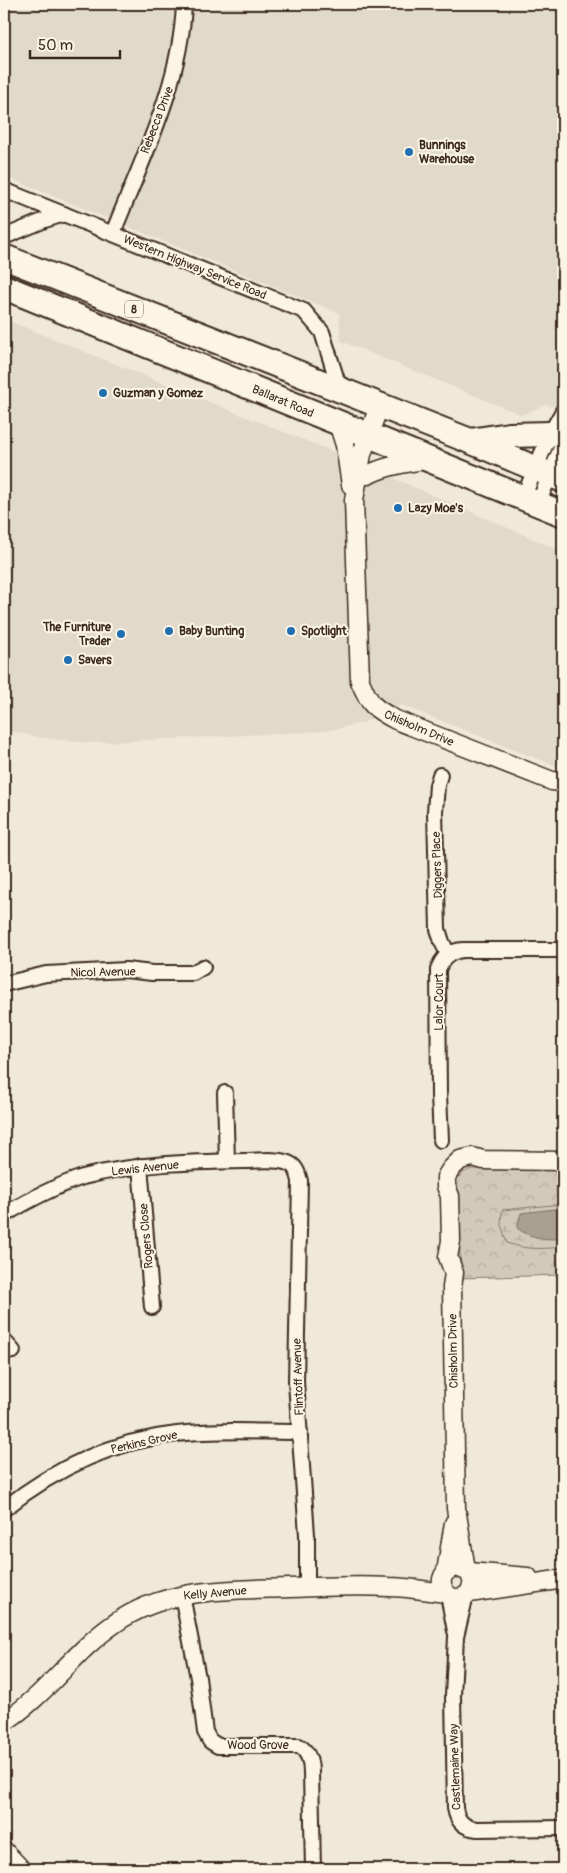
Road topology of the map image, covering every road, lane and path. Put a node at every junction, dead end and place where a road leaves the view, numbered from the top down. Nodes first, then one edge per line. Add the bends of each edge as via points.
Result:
1 (184, 4) edge
2 (4, 190) edge
3 (64, 214) junction
4 (112, 233) junction
5 (4, 237) edge
6 (4, 257) edge
7 (4, 288) edge
8 (340, 390) junction
9 (385, 408) junction
10 (563, 411) edge
11 (330, 420) junction
12 (374, 438) junction
13 (557, 438) edge
14 (470, 441) junction
15 (429, 459) junction
16 (368, 475) junction
17 (550, 475) edge
18 (354, 500) junction
19 (530, 501) junction
20 (563, 514) edge
21 (355, 528) junction
22 (440, 775) dead end
23 (560, 785) edge
24 (563, 950) edge
25 (448, 954) junction
26 (203, 967) dead end
27 (4, 984) edge
28 (225, 1093) dead end
29 (441, 1140) dead end
30 (562, 1159) edge
31 (227, 1161) junction
32 (140, 1166) junction
33 (294, 1167) joint
34 (4, 1215) edge
35 (152, 1306) dead end
36 (300, 1432) junction
37 (4, 1508) edge
38 (456, 1508) junction
39 (468, 1571) junction
40 (445, 1573) junction
41 (560, 1580) edge
42 (389, 1586) junction
43 (307, 1588) junction
44 (447, 1594) junction
45 (468, 1594) junction
46 (182, 1595) junction
47 (456, 1636) junction
48 (22, 1710) junction
49 (4, 1722) edge
50 (4, 1736) edge
51 (563, 1828) edge
52 (4, 1852) edge
53 (21, 1869) edge
54 (313, 1869) edge

1 - 4 street, Rebecca Drive via 181,40 172,81
2 - 3 street, Western Highway Service Road
3 - 4 street, Western Highway Service Road
3 - 5 street
4 - 8 street, Western Highway Service Road via 304,311 322,332
6 - 8 highway, 8
7 - 11 highway, Ballarat Road / 8
8 - 9 highway, 8
8 - 11 highway
9 - 12 street, Chisholm Drive
9 - 14 highway, 8
10 - 13 street
11 - 12 highway, Ballarat Road / 8
11 - 18 street via 345,444
12 - 15 highway, Ballarat Road / 8
12 - 16 street, Chisholm Drive
12 - 18 street, Chisholm Drive via 362,454
13 - 14 highway via 509,435
13 - 17 street
14 - 17 highway, 8
15 - 16 street
15 - 19 highway, Ballarat Road / 8
16 - 21 street, Chisholm Drive
17 - 19 street
18 - 21 street, Chisholm Drive
19 - 20 highway, Ballarat Road / 8
21 - 23 street, Chisholm Drive via 360,681 375,709
22 - 25 street, Diggers Place via 435,812 438,929
24 - 25 street via 463,950
25 - 29 street, Lalor Court via 438,970
26 - 27 street, Nicol Avenue via 193,973 126,970 46,974
28 - 31 street
30 - 38 street, Chisholm Drive via 484,1160 476,1157 460,1160 448,1172 448,1256 454,1273
31 - 32 street, Lewis Avenue
31 - 33 street, Lewis Avenue via 281,1161
32 - 34 street, Lewis Avenue via 63,1184
32 - 35 street, Rogers Close
33 - 36 street, Flintoff Avenue via 300,1181 296,1382
36 - 37 street, Perkins Grove via 198,1432 143,1440 84,1458
36 - 43 street, Flintoff Avenue
38 - 39 street, Chisholm Drive
38 - 40 street, Chisholm Drive
39 - 40 street via 457,1567
39 - 41 street
39 - 45 street via 473,1583
40 - 42 street, Kelly Avenue
40 - 44 street via 442,1582
41 - 45 street
42 - 43 street, Kelly Avenue
42 - 44 street, Kelly Avenue
43 - 46 street, Kelly Avenue via 216,1590
44 - 45 street via 457,1598
44 - 47 street, Castlemaine Way
45 - 47 street, Castlemaine Way
46 - 48 street, Kelly Avenue via 141,1608 114,1623
46 - 54 street, Wood Grove via 198,1678 203,1726 208,1739 218,1746 295,1745 302,1747 308,1757 312,1772
47 - 51 street, Castlemaine Way via 453,1694 457,1818 466,1827 477,1830
48 - 49 street, Kelly Avenue
48 - 50 street, Kelly Avenue
52 - 53 street

